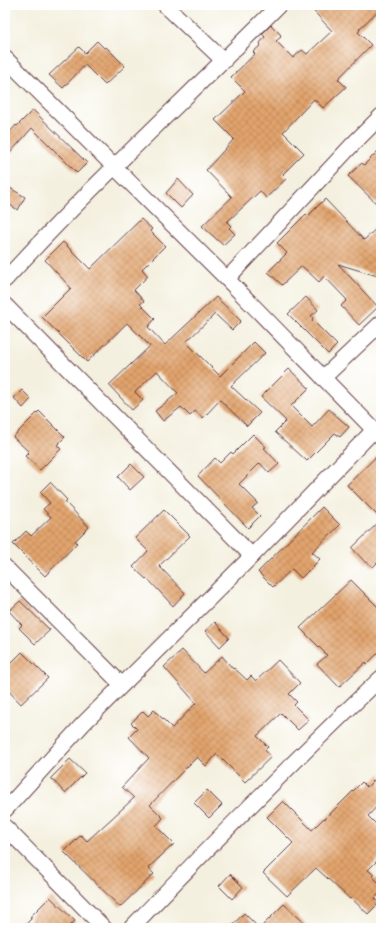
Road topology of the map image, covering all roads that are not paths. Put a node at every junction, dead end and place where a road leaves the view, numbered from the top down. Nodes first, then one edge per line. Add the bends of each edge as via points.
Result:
1 (165, 5) edge
2 (279, 5) edge
3 (5, 58) edge
4 (224, 61) junction
5 (381, 116) edge
6 (114, 167) junction
7 (227, 279) junction
8 (5, 280) edge
9 (5, 305) edge
10 (381, 323) edge
11 (323, 378) junction
12 (377, 433) edge
13 (252, 556) junction
14 (5, 567) edge
15 (381, 678) edge
16 (122, 685) junction
17 (5, 810) edge
18 (5, 827) edge
19 (104, 928) edge
20 (132, 928) edge

1 - 4 street
2 - 4 street
3 - 6 street
4 - 6 street
5 - 7 street
6 - 7 street
6 - 8 street
7 - 11 street
9 - 13 street
10 - 11 street
11 - 12 street
12 - 13 street
13 - 16 street
14 - 16 street
15 - 20 street via 243,813
16 - 17 street
18 - 19 street

